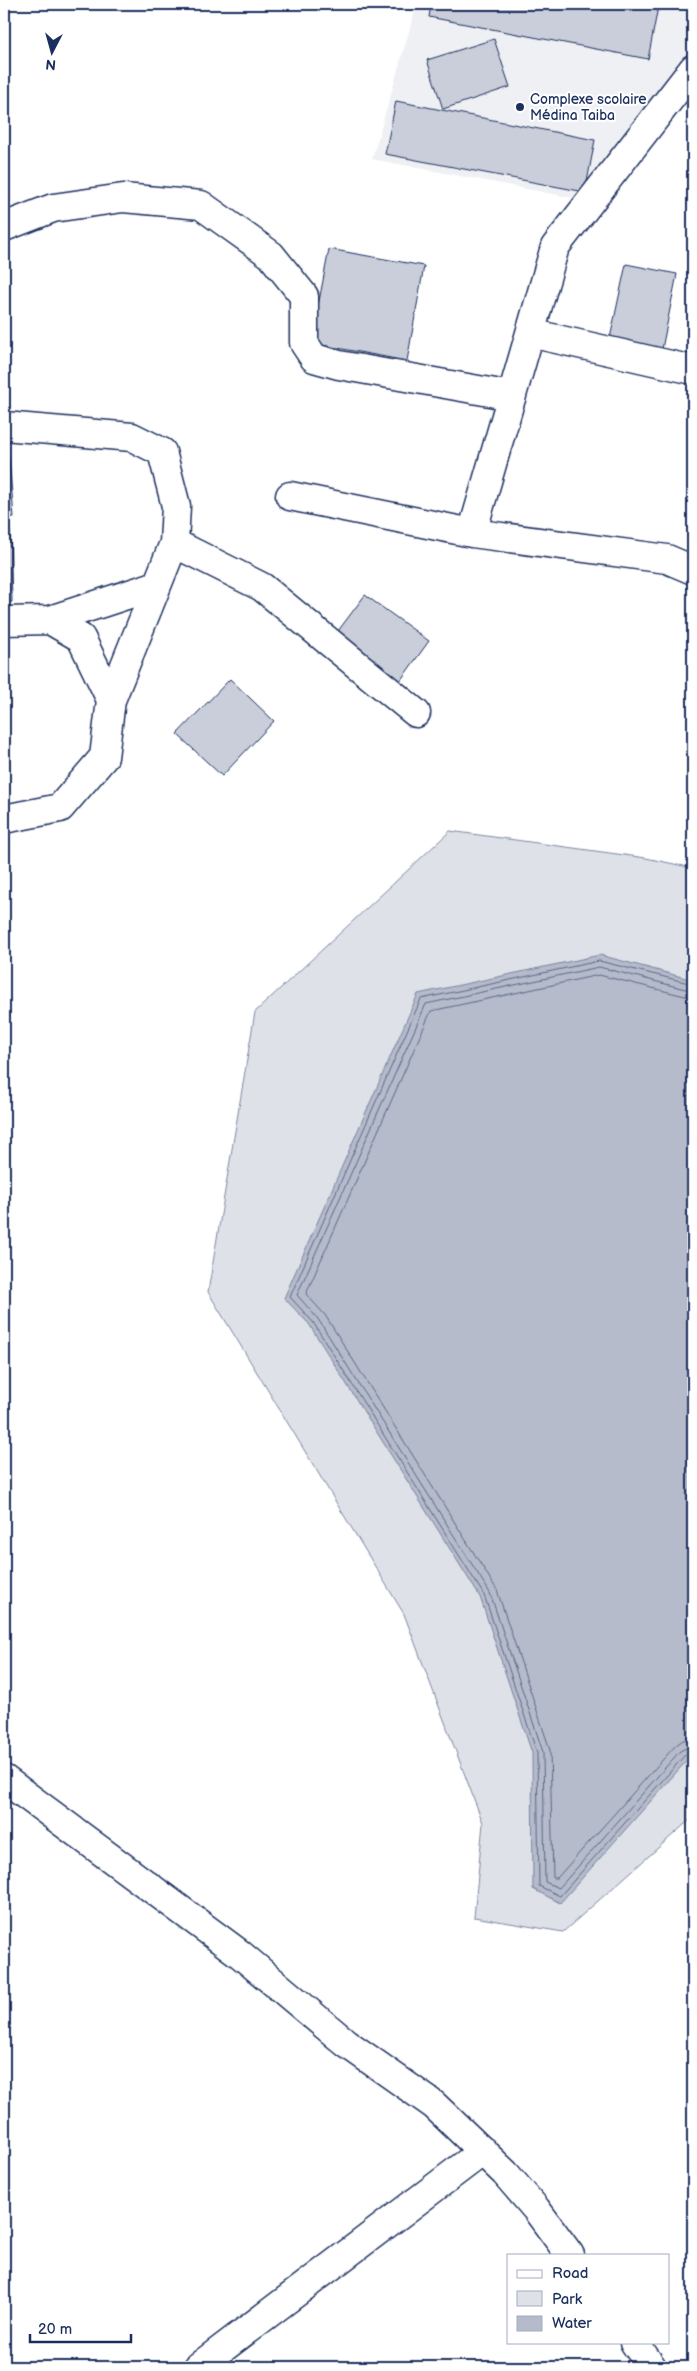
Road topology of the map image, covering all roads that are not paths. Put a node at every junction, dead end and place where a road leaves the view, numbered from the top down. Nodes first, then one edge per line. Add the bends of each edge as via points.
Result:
1 (693, 69) edge
2 (4, 227) edge
3 (530, 333) junction
4 (693, 370) edge
5 (512, 396) junction
6 (4, 426) edge
7 (290, 496) dead end
8 (472, 533) junction
9 (174, 543) junction
10 (693, 570) edge
11 (157, 585) junction
12 (50, 620) junction
13 (4, 621) edge
14 (111, 700) junction
15 (416, 713) dead end
16 (4, 819) edge
17 (4, 1779) edge
18 (483, 2151) junction
19 (569, 2254) edge
20 (635, 2344) edge
21 (198, 2367) edge
22 (652, 2367) edge

1 - 3 street via 555,247
2 - 5 street via 53,208 124,198 201,205 271,255 304,296 304,343 314,358
3 - 4 street
3 - 5 street
5 - 8 street
6 - 9 street via 132,437 162,452 176,506
7 - 8 street
8 - 10 street via 668,559
9 - 11 street
9 - 15 street via 262,587
11 - 12 street
11 - 14 street
12 - 13 street
12 - 14 street via 80,638
14 - 16 street via 104,757 60,808
17 - 18 street via 240,1954 346,2043 434,2105
18 - 19 street via 536,2209
18 - 21 street
20 - 22 street

